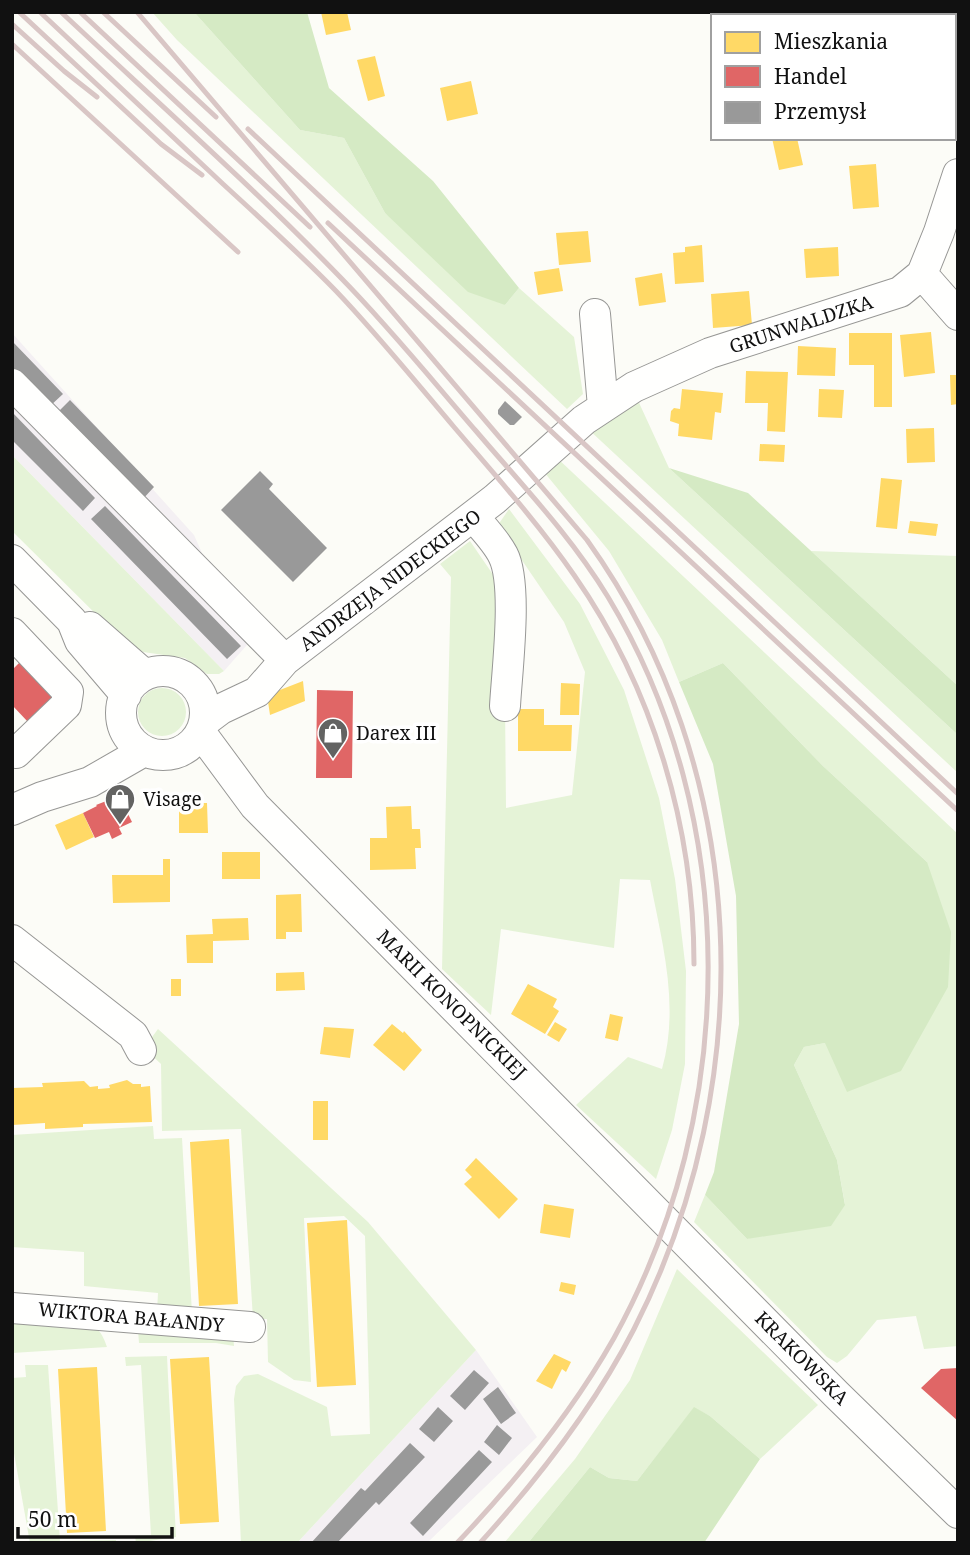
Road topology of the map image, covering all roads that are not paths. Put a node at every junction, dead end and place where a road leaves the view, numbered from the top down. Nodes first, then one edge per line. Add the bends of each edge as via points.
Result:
1 (958, 174) edge
2 (922, 274) junction
3 (595, 314) dead end
4 (958, 315) edge
5 (12, 384) edge
6 (593, 413) junction
7 (484, 508) junction
8 (18, 571) edge
9 (17, 647) edge
10 (285, 660) junction
11 (136, 685) junction
12 (197, 687) junction
13 (505, 706) dead end
14 (196, 735) junction
15 (134, 740) junction
16 (14, 751) edge
17 (42, 797) junction
18 (12, 810) edge
19 (12, 940) edge
20 (141, 1050) dead end
21 (648, 1203) joint
22 (12, 1308) edge
23 (250, 1327) dead end
24 (958, 1513) edge

1 - 2 street
2 - 4 street
2 - 6 street, GRUNWALDZKA via 900,292 710,353 634,387
3 - 6 street
5 - 10 street
6 - 7 street, GRUNWALDZKA
7 - 10 street, ANDRZEJA NIDECKIEGO
7 - 13 street via 503,553 511,592
8 - 11 street via 72,621 91,628
9 - 16 street via 68,692 66,705
10 - 12 street, ANDRZEJA NIDECKIEGO via 219,688
10 - 14 street, ANDRZEJA NIDECKIEGO via 257,692 221,709
11 - 12 street via 166,671
11 - 15 street via 122,707
12 - 14 street via 204,700
14 - 15 street via 168,755
14 - 21 street, MARII KONOPNICKIEJ via 195,760 255,806
15 - 17 street via 90,782
16 - 17 street
17 - 18 street
19 - 20 street via 133,1035
21 - 24 street, KRAKOWSKA
22 - 23 street, WIKTORA BAŁANDY

